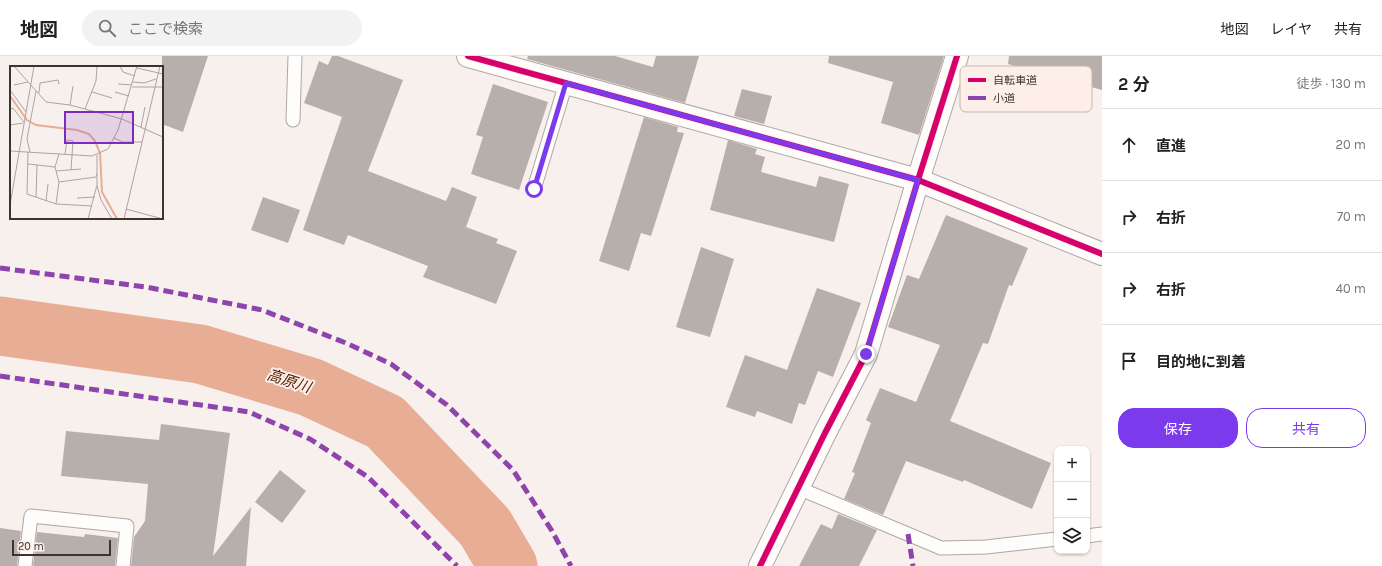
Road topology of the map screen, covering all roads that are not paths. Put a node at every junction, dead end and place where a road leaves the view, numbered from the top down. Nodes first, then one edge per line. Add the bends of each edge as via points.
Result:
1 (295, 56) edge
2 (468, 56) edge
3 (957, 56) edge
4 (566, 83) junction
5 (293, 120) dead end
6 (918, 180) junction
7 (534, 189) dead end
8 (1102, 254) edge
9 (798, 488) junction
10 (1102, 534) edge
11 (1090, 536) edge
12 (1054, 539) edge
13 (24, 566) edge
14 (123, 566) edge
15 (760, 566) edge

1 - 5 lane
2 - 4 street
3 - 6 street
4 - 6 street
4 - 7 lane
6 - 8 street
6 - 9 street via 866,354
9 - 12 lane via 941,548 986,547
9 - 15 street
10 - 11 lane
13 - 14 lane via 31,516 127,526

